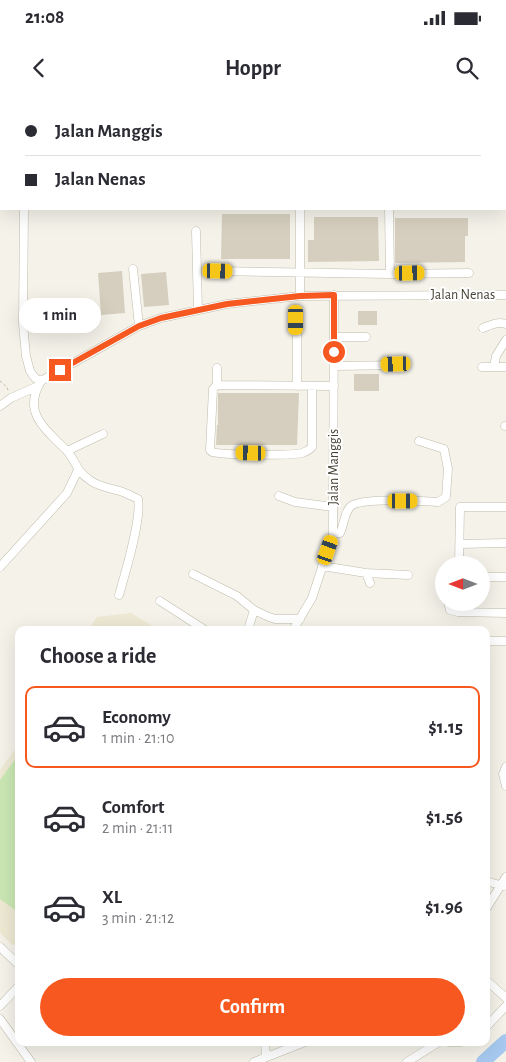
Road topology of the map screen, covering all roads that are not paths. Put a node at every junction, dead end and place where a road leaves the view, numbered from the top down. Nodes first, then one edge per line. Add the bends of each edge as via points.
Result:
1 (24, 210) edge
2 (300, 210) edge
3 (389, 210) edge
4 (196, 231) dead end
5 (133, 269) dead end
6 (218, 271) dead end
7 (469, 272) dead end
8 (299, 273) junction
9 (390, 274) junction
10 (334, 295) junction
11 (506, 295) edge
12 (300, 296) junction
13 (198, 310) junction
14 (296, 320) dead end
15 (506, 324) edge
16 (139, 326) junction
17 (483, 328) dead end
18 (334, 337) junction
19 (366, 337) dead end
20 (506, 340) edge
21 (405, 365) dead end
22 (334, 366) junction
23 (494, 367) junction
24 (506, 367) edge
25 (217, 368) dead end
26 (482, 368) dead end
27 (40, 384) junction
28 (217, 385) junction
29 (297, 386) junction
30 (312, 386) junction
31 (334, 386) junction
32 (0, 406) edge
33 (104, 434) dead end
34 (419, 441) dead end
35 (67, 451) junction
36 (78, 470) junction
37 (279, 496) dead end
38 (333, 507) junction
39 (506, 507) edge
40 (333, 534) junction
41 (506, 543) edge
42 (460, 544) junction
43 (459, 556) edge
44 (322, 566) junction
45 (0, 567) edge
46 (366, 573) junction
47 (193, 574) dead end
48 (408, 575) dead end
49 (490, 577) edge
50 (506, 577) edge
51 (370, 583) dead end
52 (119, 595) dead end
53 (160, 601) dead end
54 (254, 610) junction
55 (454, 611) edge
56 (506, 613) edge
57 (300, 619) junction
58 (198, 626) edge
59 (249, 626) edge
60 (296, 626) edge
61 (490, 641) edge
62 (506, 641) edge
63 (506, 767) edge
64 (506, 786) edge
65 (506, 877) edge
66 (490, 882) edge
67 (503, 886) edge
68 (490, 904) edge
69 (0, 947) edge
70 (15, 961) edge
71 (490, 984) edge
72 (15, 990) edge
73 (506, 998) edge
74 (0, 1006) edge
75 (506, 1006) edge
76 (0, 1019) edge
77 (490, 1023) edge
78 (15, 1040) edge
79 (19, 1046) edge
80 (264, 1046) edge
81 (295, 1046) edge
82 (433, 1046) edge
83 (260, 1060) edge
84 (31, 1062) edge
85 (407, 1062) edge

1 - 27 street via 23,324 30,371
2 - 8 street
3 - 9 street
4 - 13 street
5 - 16 street
6 - 8 street
7 - 9 street
8 - 9 street
8 - 12 street
10 - 11 street, Jalan Nenas
10 - 12 street, Jalan Nenas
10 - 18 street, Jalan Manggis
12 - 13 street, Jalan Nenas
13 - 16 street, Jalan Nenas
14 - 29 street
15 - 17 street
16 - 27 street, Jalan Nenas
18 - 19 street
18 - 22 street, Jalan Manggis
20 - 23 street via 496,356
21 - 22 street
22 - 31 street, Jalan Manggis
23 - 24 street
23 - 26 street
25 - 28 street
27 - 32 street, Jalan Nenas
27 - 35 street via 33,404 38,421
28 - 29 street
28 - 30 street via 213,389 212,452 288,454 302,453 312,447
29 - 30 street
30 - 31 street
31 - 38 street, Jalan Manggis
33 - 35 street
34 - 40 street via 444,449 448,469 446,497 438,502 368,501 355,504 350,508 340,533
35 - 36 street
36 - 45 street via 68,493
36 - 52 street via 93,482 138,499 138,517
37 - 38 street via 294,502
38 - 40 street, Jalan Manggis
39 - 42 street via 460,507
40 - 44 street, Jalan Manggis
41 - 42 street
42 - 43 street
44 - 46 street
44 - 57 street, Jalan Manggis via 312,598
46 - 48 street
46 - 51 street
47 - 54 street via 237,596
49 - 50 street
53 - 58 street
54 - 57 street via 275,619
54 - 59 street
55 - 56 street
57 - 60 street, Jalan Manggis
61 - 62 street
63 - 64 street via 503,774
65 - 67 street
66 - 67 street
67 - 68 street
69 - 70 street
71 - 73 street
72 - 74 street
75 - 77 street
76 - 78 street
79 - 84 street
80 - 83 street
81 - 83 street
82 - 85 street

